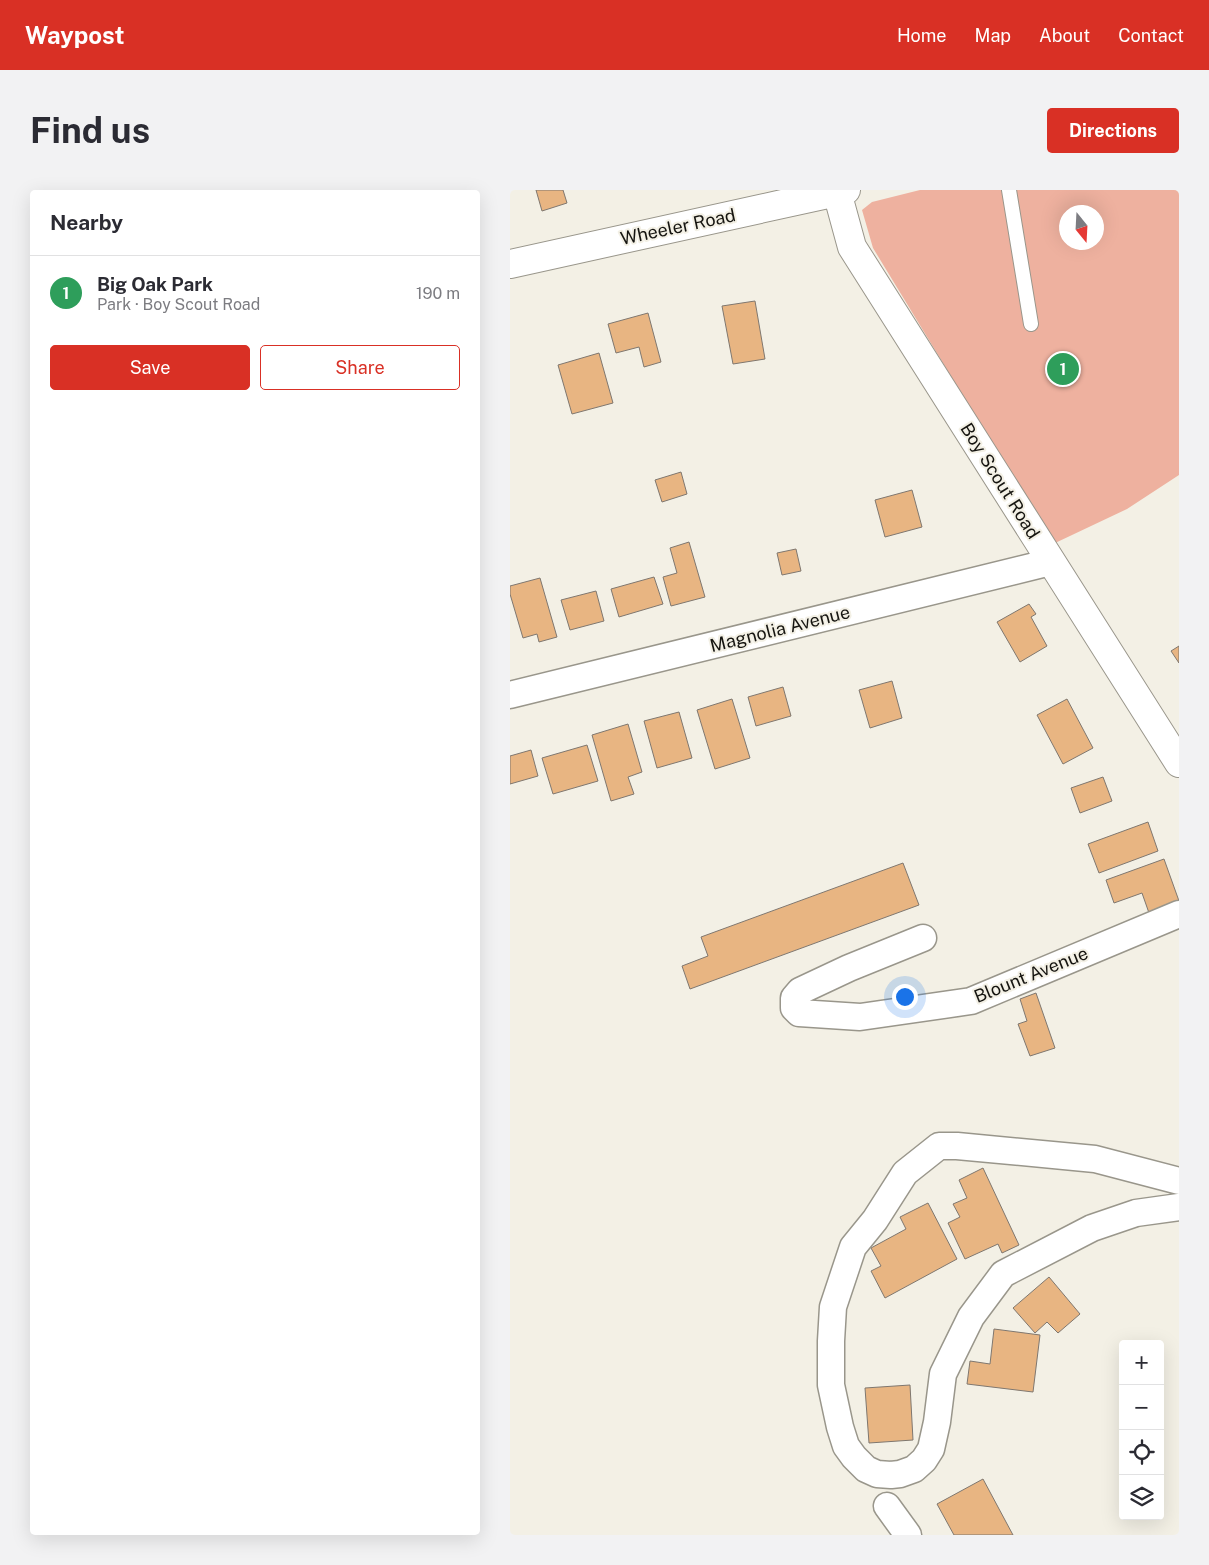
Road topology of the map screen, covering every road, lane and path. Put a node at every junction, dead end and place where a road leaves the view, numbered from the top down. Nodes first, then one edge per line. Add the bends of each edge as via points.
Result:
1 (1009, 190) edge
2 (840, 191) edge
3 (510, 264) edge
4 (1031, 324) dead end
5 (1051, 562) junction
6 (510, 696) edge
7 (1179, 763) edge
8 (1179, 914) edge
9 (924, 938) dead end
10 (1179, 1181) edge
11 (1179, 1207) edge
12 (887, 1506) dead end
13 (908, 1535) edge

1 - 4 lane
2 - 3 street, Wheeler Road
2 - 5 street, Boy Scout Road via 852,247
5 - 6 street, Magnolia Avenue
5 - 7 street, Boy Scout Road
8 - 9 street, Blount Avenue via 971,1001 860,1017 799,1013 794,1008 794,998 800,991
10 - 11 street via 1095,1159 957,1146 939,1146 905,1173 853,1247 833,1307 831,1385 846,1446 854,1457 872,1472 891,1475 914,1469 924,1460 931,1449 935,1431 943,1374 971,1317 1003,1274 1092,1228 1136,1213
12 - 13 street

